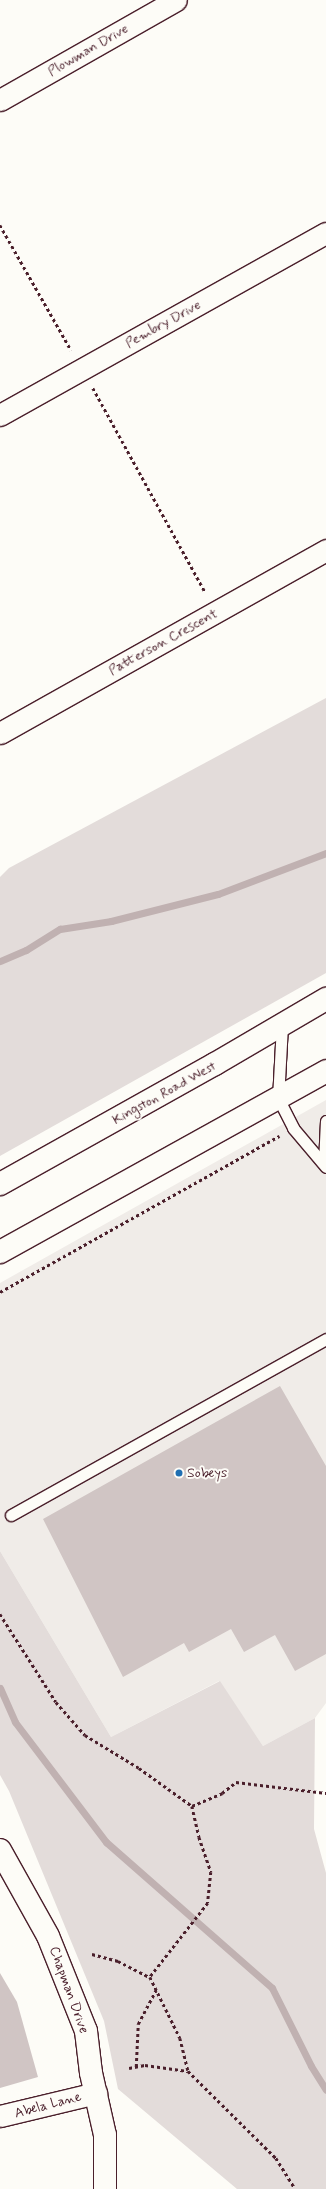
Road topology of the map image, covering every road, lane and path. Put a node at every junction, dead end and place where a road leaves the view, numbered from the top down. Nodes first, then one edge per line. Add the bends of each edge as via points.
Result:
1 (176, 0) edge
2 (0, 100) edge
3 (0, 225) edge
4 (326, 233) edge
5 (72, 351) dead end
6 (90, 383) dead end
7 (0, 415) edge
8 (326, 550) edge
9 (216, 612) junction
10 (0, 733) edge
11 (326, 1000) edge
12 (282, 1025) junction
13 (326, 1071) edge
14 (278, 1098) junction
15 (326, 1121) edge
16 (293, 1128) junction
17 (325, 1165) edge
18 (0, 1184) edge
19 (0, 1252) edge
20 (0, 1292) edge
21 (326, 1339) edge
22 (11, 1515) dead end
23 (0, 1614) edge
24 (326, 1793) edge
25 (192, 1806) junction
26 (0, 1850) edge
27 (92, 1954) dead end
28 (150, 1977) junction
29 (156, 1990) junction
30 (136, 2067) junction
31 (129, 2068) dead end
32 (188, 2070) junction
33 (96, 2093) junction
34 (0, 2116) edge
35 (105, 2189) edge
36 (295, 2189) edge

1 - 2 street, Plowman Drive
3 - 5 path
4 - 7 street, Pembry Drive
6 - 9 path
8 - 9 street, Patterson Crescent
9 - 10 street, Patterson Crescent
11 - 12 main road, Kingston Road West
12 - 14 lane
12 - 18 main road, Kingston Road West
13 - 14 main road
14 - 16 lane
14 - 19 main road
15 - 17 lane
16 - 17 lane
16 - 20 path
21 - 22 lane
23 - 25 path via 56,1702 85,1734
24 - 25 path via 236,1782 222,1793
25 - 28 path via 211,1872 208,1903
26 - 33 main road, Chapman Drive via 59,1960 86,2031
27 - 28 path via 118,1961
28 - 29 path
29 - 30 path via 138,2024
29 - 32 path via 180,2038
30 - 31 path
30 - 32 path via 145,2065
32 - 36 path via 276,2158
33 - 34 street, Abela Lane
33 - 35 main road, Chapman Drive via 105,2135

